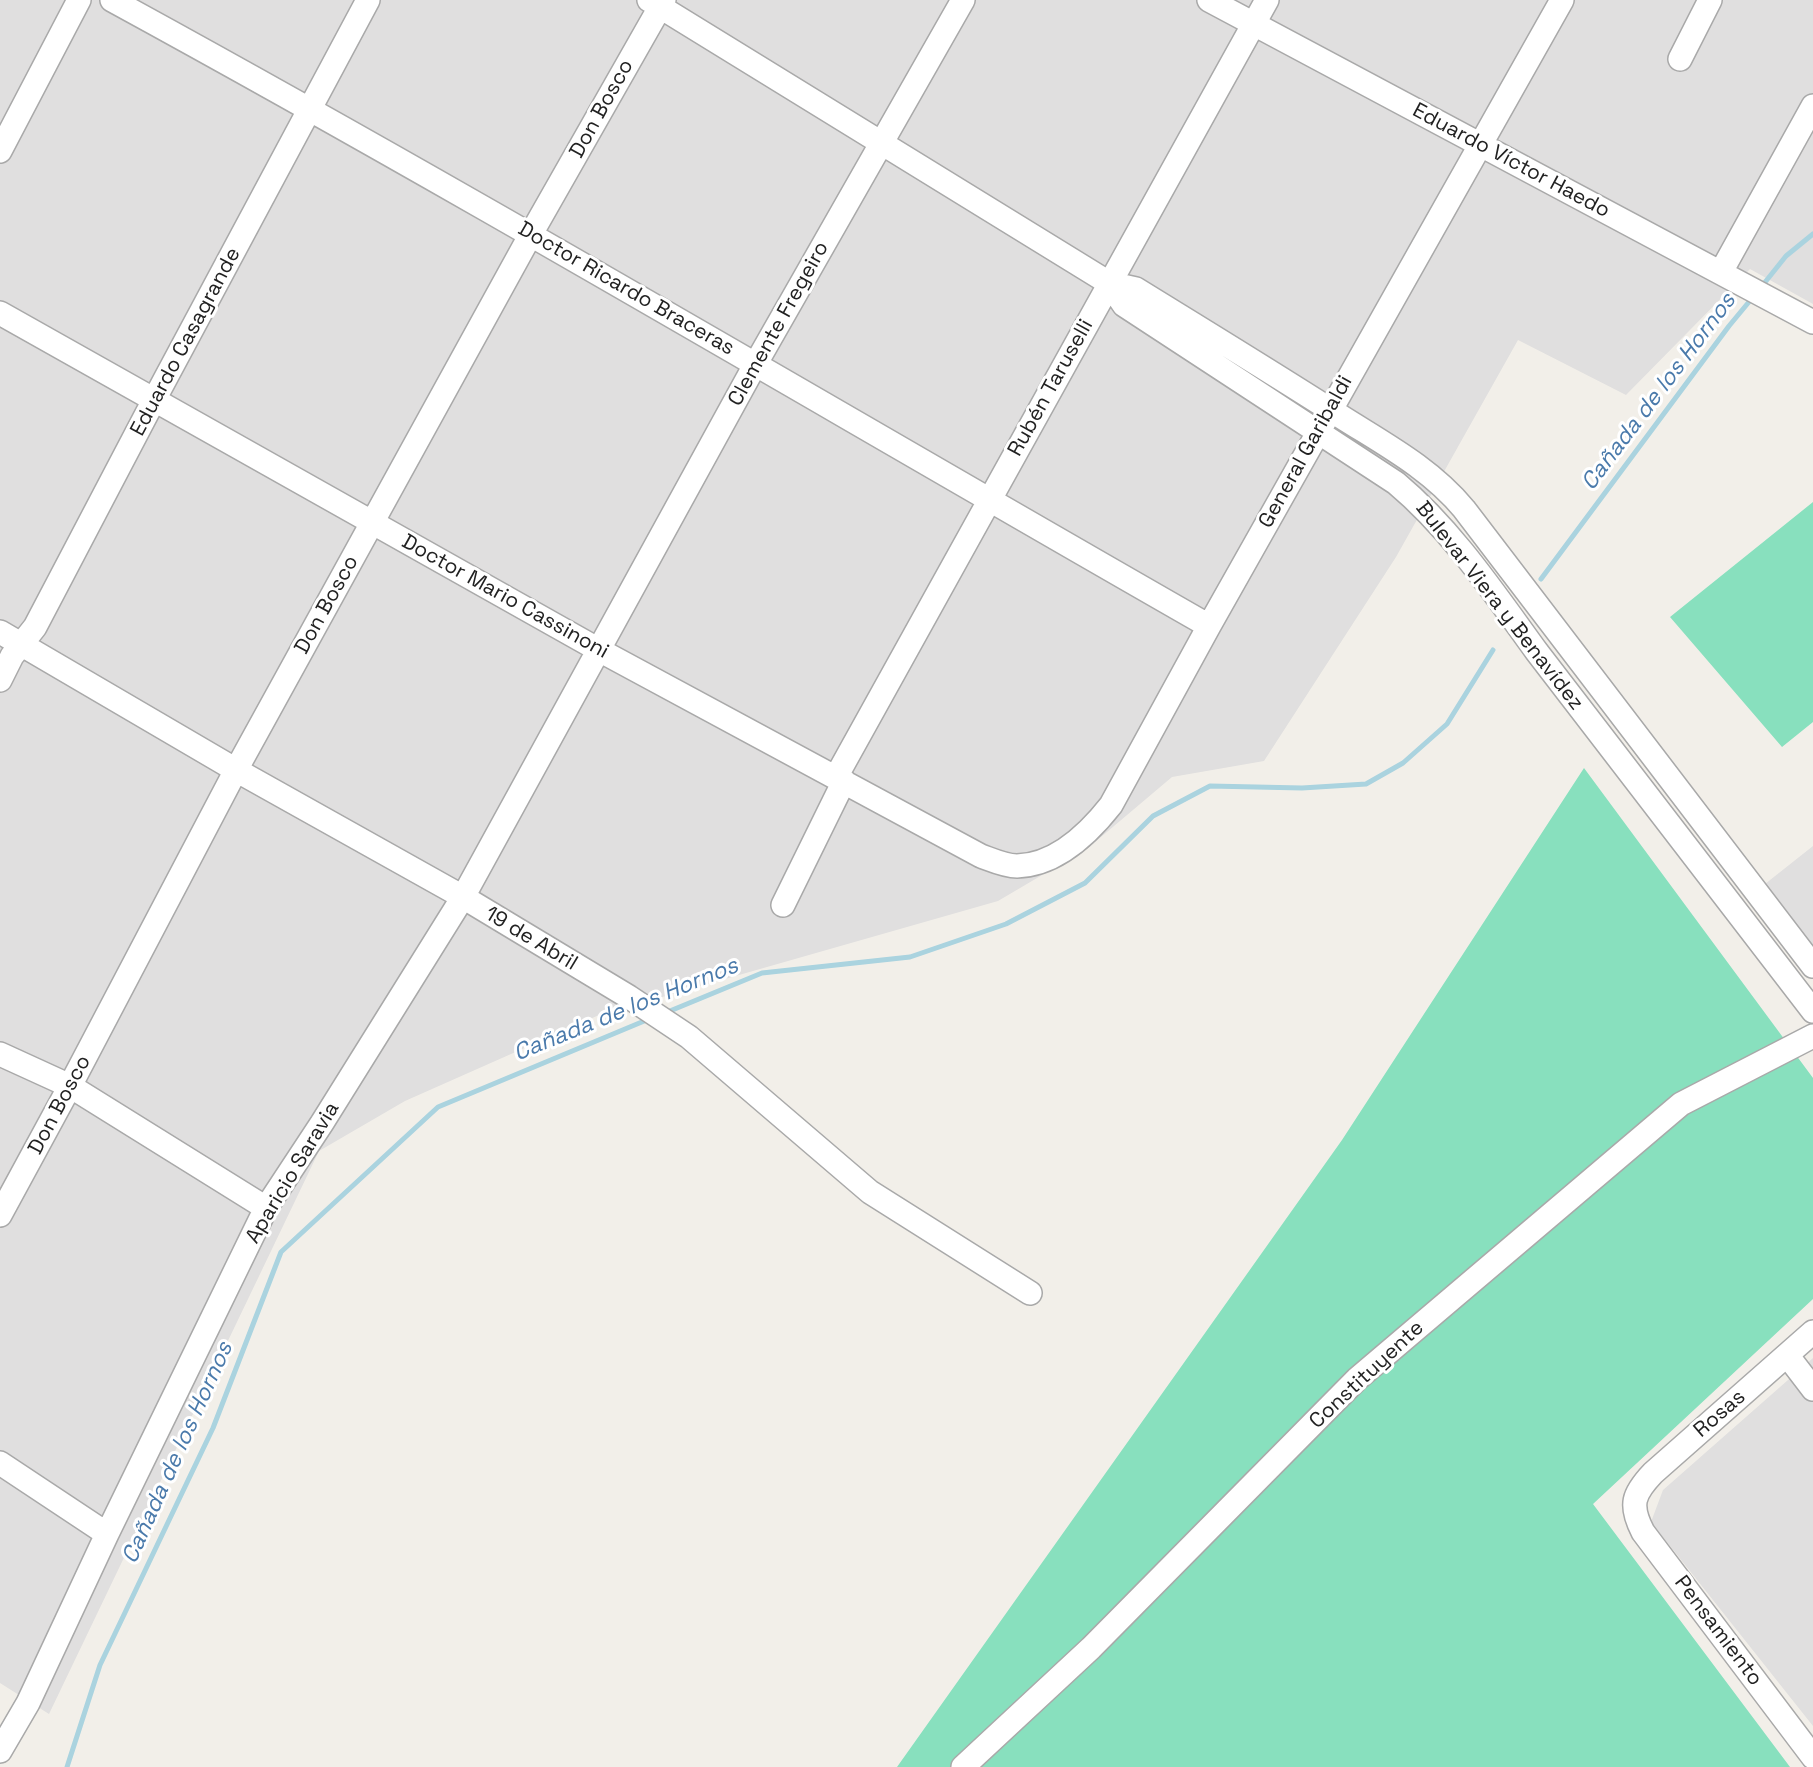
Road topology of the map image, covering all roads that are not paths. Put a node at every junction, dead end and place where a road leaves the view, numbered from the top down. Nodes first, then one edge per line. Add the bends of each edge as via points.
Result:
1 (79, 0) edge
2 (112, 0) edge
3 (368, 0) edge
4 (963, 0) edge
5 (1209, 0) edge
6 (1267, 0) edge
7 (1562, 0) edge
8 (1710, 0) edge
9 (657, 2) edge
10 (1254, 23) junction
11 (1680, 59) dead end
12 (1813, 106) edge
13 (310, 108) junction
14 (881, 143) junction
15 (1480, 145) junction
16 (0, 151) edge
17 (531, 234) junction
18 (1721, 272) junction
19 (1109, 283) junction
20 (0, 313) edge
21 (1813, 322) edge
22 (755, 365) junction
23 (154, 400) junction
24 (1330, 409) junction
25 (1318, 431) junction
26 (988, 500) junction
27 (372, 522) junction
28 (1209, 626) junction
29 (0, 632) edge
30 (22, 644) junction
31 (599, 650) junction
32 (0, 680) edge
33 (236, 770) junction
34 (840, 779) junction
35 (1016, 866) joint
36 (463, 897) junction
37 (783, 905) dead end
38 (1813, 966) edge
39 (1813, 1011) edge
40 (1813, 1036) edge
41 (0, 1054) edge
42 (70, 1086) junction
43 (266, 1208) junction
44 (0, 1215) edge
45 (1030, 1293) dead end
46 (1813, 1332) edge
47 (1787, 1355) junction
48 (1813, 1389) edge
49 (0, 1463) edge
50 (1634, 1500) joint
51 (107, 1534) junction
52 (0, 1751) edge
53 (1813, 1757) edge
54 (963, 1767) edge

1 - 16 street
2 - 13 street, Doctor Ricardo Braceras
3 - 13 street, Eduardo Casagrande
4 - 14 street, Clemente Fregeiro
5 - 10 street, Eduardo Víctor Haedo
6 - 10 street, Rubén Taruselli
7 - 15 street, General Garibaldi
8 - 11 street
9 - 14 street, Bulevar Viera y Benavídez
9 - 17 street, Don Bosco
10 - 15 street, Eduardo Víctor Haedo
10 - 19 street, Rubén Taruselli
12 - 18 street
13 - 17 street, Doctor Ricardo Braceras
13 - 23 street, Eduardo Casagrande
14 - 19 street, Bulevar Viera y Benavídez
14 - 22 street, Clemente Fregeiro
15 - 18 street, Eduardo Víctor Haedo
15 - 24 street, General Garibaldi
17 - 22 street, Doctor Ricardo Braceras
17 - 27 street, Don Bosco
18 - 21 street, Eduardo Víctor Haedo
19 - 24 street, Bulevar Viera y Benavídez via 1136,289
19 - 25 street, Bulevar Viera y Benavídez via 1124,304
19 - 26 street, Rubén Taruselli
20 - 23 street, Doctor Mario Cassinoni
22 - 26 street, Doctor Ricardo Braceras
22 - 31 street, Clemente Fregeiro
23 - 27 street, Doctor Mario Cassinoni
23 - 30 street, Eduardo Casagrande via 36,627
24 - 25 street, General Garibaldi
24 - 38 street, Bulevar Viera y Benavídez via 1412,461 1464,509
25 - 28 street, General Garibaldi
25 - 39 street, Bulevar Viera y Benavídez via 1396,483 1448,535
26 - 28 street, Doctor Ricardo Braceras
26 - 34 street, Rubén Taruselli
27 - 31 street, Doctor Mario Cassinoni
27 - 33 street, Don Bosco
28 - 35 street, General Garibaldi via 1106,812 1059,852
29 - 30 street, 19 de Abril
30 - 32 street, Eduardo Casagrande
30 - 33 street, 19 de Abril
31 - 34 street, Doctor Mario Cassinoni
31 - 36 street, Aparicio Saravia
33 - 36 street, 19 de Abril
33 - 42 street, Don Bosco
34 - 35 street, Doctor Mario Cassinoni via 981,856
34 - 37 street, Rubén Taruselli
36 - 43 street, Aparicio Saravia
36 - 45 street, 19 de Abril via 689,1037 870,1192
40 - 54 street, Constituyente via 1681,1104 1357,1379 1091,1648
41 - 42 street
42 - 43 street
42 - 44 street, Don Bosco
43 - 51 street, Aparicio Saravia
46 - 47 street, Rosas
47 - 48 street
47 - 50 street, Rosas via 1653,1473
49 - 51 street
50 - 53 street, Pensamiento via 1643,1532
51 - 52 street, Aparicio Saravia via 28,1703

